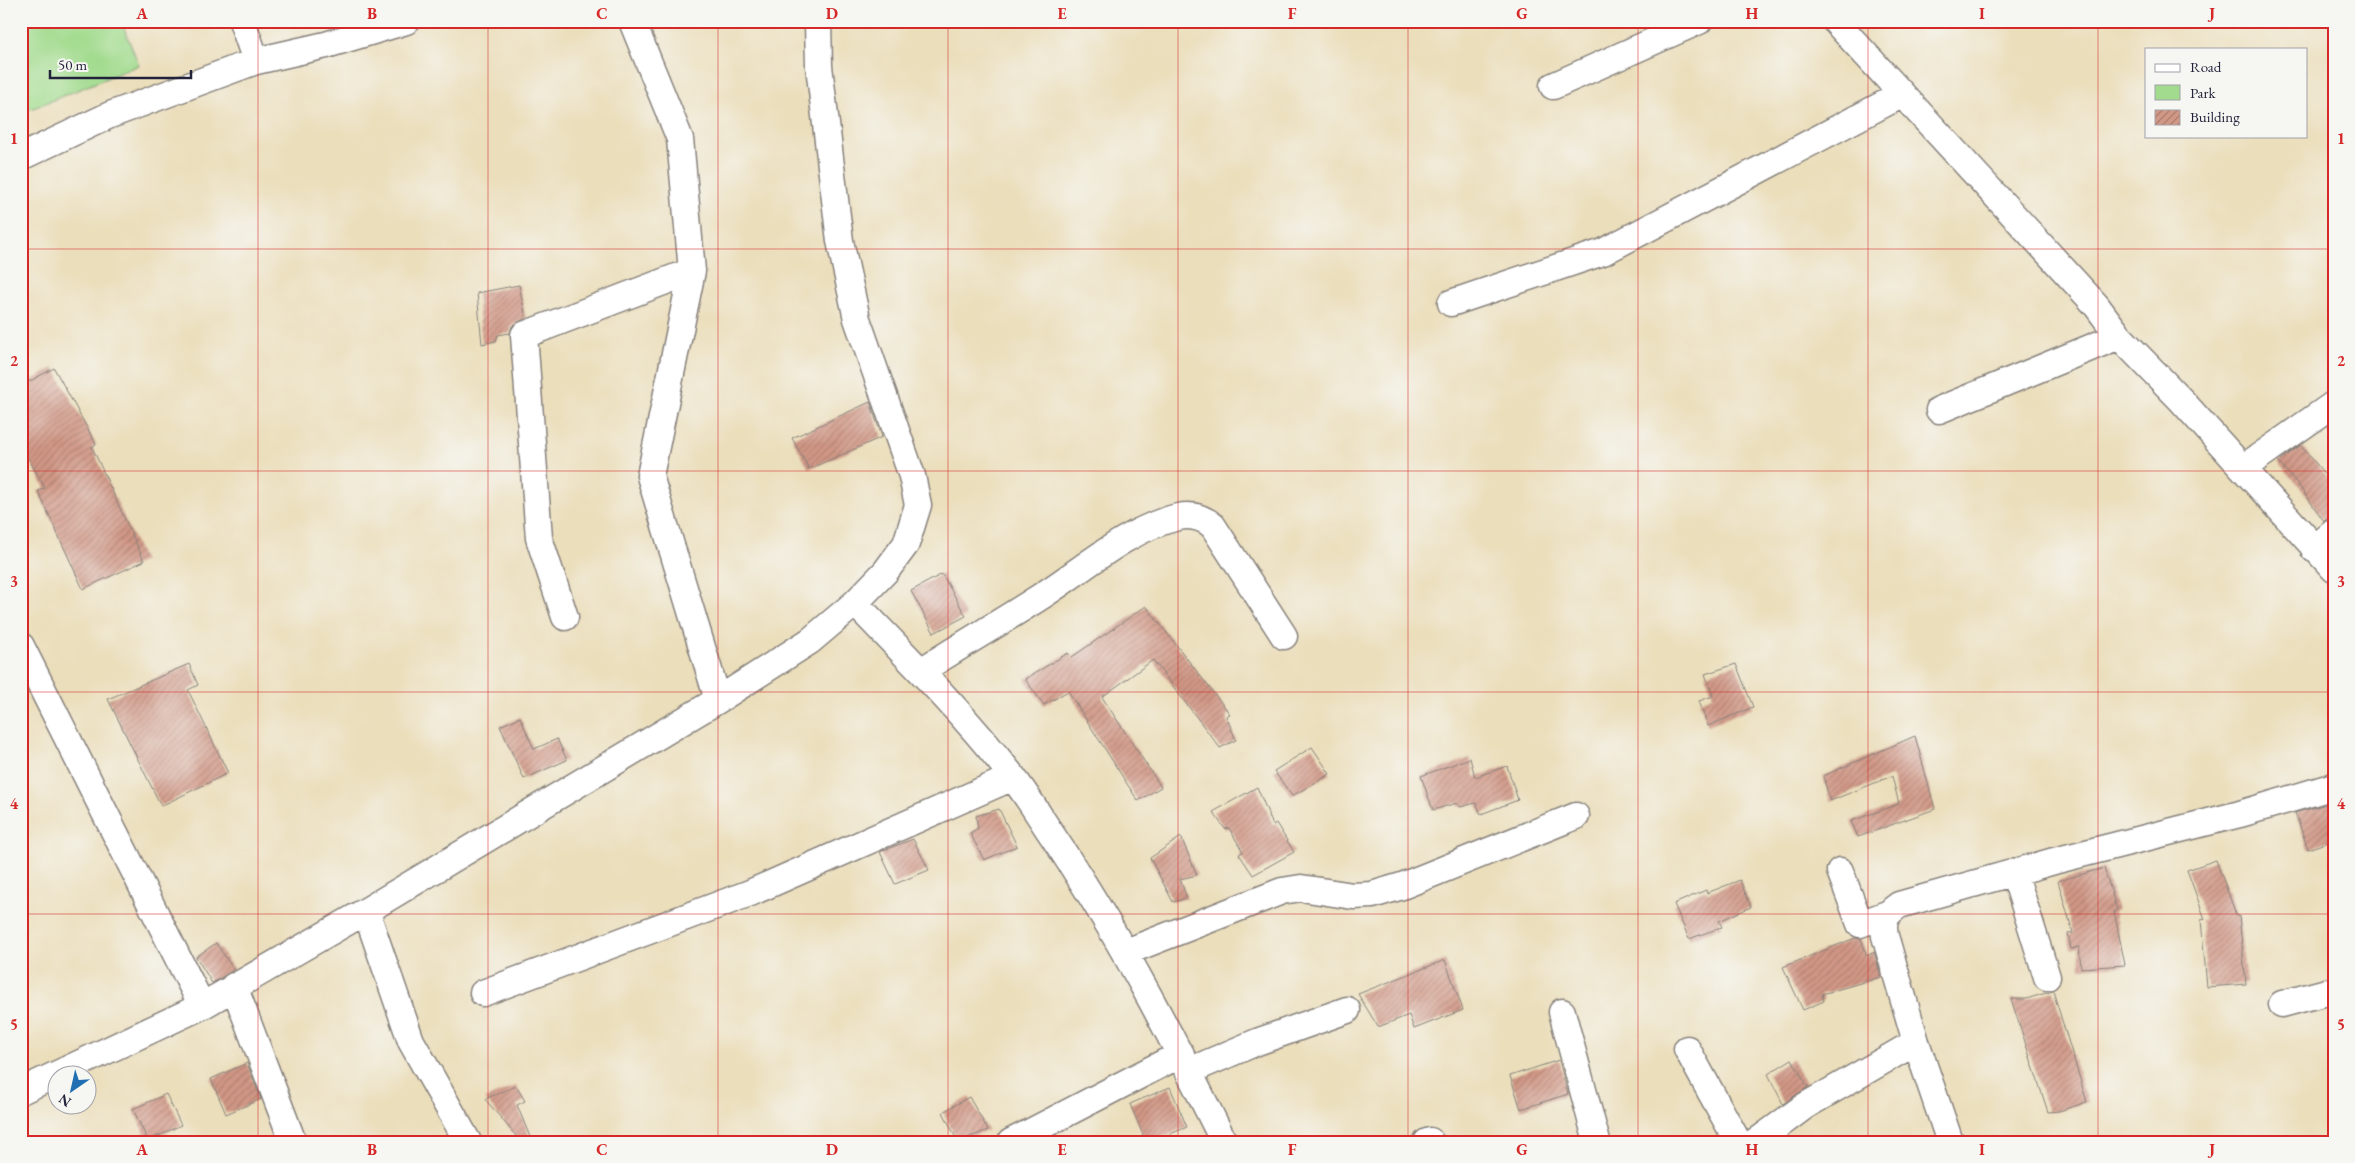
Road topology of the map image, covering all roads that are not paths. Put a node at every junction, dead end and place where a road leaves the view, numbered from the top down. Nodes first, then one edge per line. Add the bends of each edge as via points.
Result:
1 (242, 21) edge
2 (406, 21) edge
3 (632, 21) edge
4 (818, 21) edge
5 (1700, 21) edge
6 (1835, 21) edge
7 (256, 61) junction
8 (1553, 86) dead end
9 (1901, 95) junction
10 (21, 157) edge
11 (692, 271) junction
12 (1451, 303) dead end
13 (2119, 336) junction
14 (2334, 404) edge
15 (1939, 410) dead end
16 (2243, 468) junction
17 (2334, 532) edge
18 (2314, 549) junction
19 (2334, 569) edge
20 (855, 603) junction
21 (565, 617) dead end
22 (1284, 636) dead end
23 (21, 646) edge
24 (921, 671) junction
25 (718, 700) junction
26 (1013, 777) junction
27 (2334, 786) edge
28 (1576, 816) dead end
29 (1840, 871) dead end
30 (2014, 872) junction
31 (366, 911) junction
32 (1887, 914) junction
33 (1126, 952) junction
34 (2047, 977) dead end
35 (234, 986) junction
36 (2334, 990) edge
37 (483, 993) dead end
38 (2282, 1004) dead end
39 (202, 1006) junction
40 (1348, 1010) dead end
41 (1562, 1012) dead end
42 (1916, 1042) junction
43 (1687, 1049) dead end
44 (1185, 1063) junction
45 (21, 1091) edge
46 (293, 1142) edge
47 (468, 1142) edge
48 (1011, 1142) edge
49 (1224, 1142) edge
50 (1597, 1142) edge
51 (1738, 1142) edge
52 (1756, 1142) edge
53 (1950, 1142) edge

1 - 7 street
2 - 7 street via 326,45
3 - 11 street via 680,140
4 - 20 street via 819,66 840,241 857,319 912,476 918,505 906,544 886,571
5 - 8 street
6 - 9 street
7 - 10 street via 110,115
9 - 12 street via 1603,252
9 - 13 street via 2096,305
11 - 21 street via 524,335 540,538
11 - 25 street via 650,476
13 - 15 street
13 - 16 street
14 - 16 street
16 - 18 street
17 - 18 street
18 - 19 street
20 - 24 street
20 - 25 street via 810,641
22 - 24 street via 1213,526 1190,515 1162,521 1126,539
23 - 39 street
24 - 26 street
25 - 31 street
26 - 33 street via 1078,873
26 - 37 street via 750,893
27 - 30 street via 2240,814
28 - 33 street via 1402,886 1372,895 1353,896 1301,888 1282,891
29 - 32 street via 1860,924
30 - 32 street via 1899,905
30 - 34 street
31 - 35 street
31 - 47 street via 411,1041
32 - 42 street via 1883,926 1885,936
33 - 44 street
35 - 39 street
35 - 46 street
36 - 38 street
39 - 45 street
40 - 44 street via 1258,1042
41 - 50 street
42 - 52 street via 1806,1106
42 - 53 street
43 - 51 street
44 - 48 street
44 - 49 street

